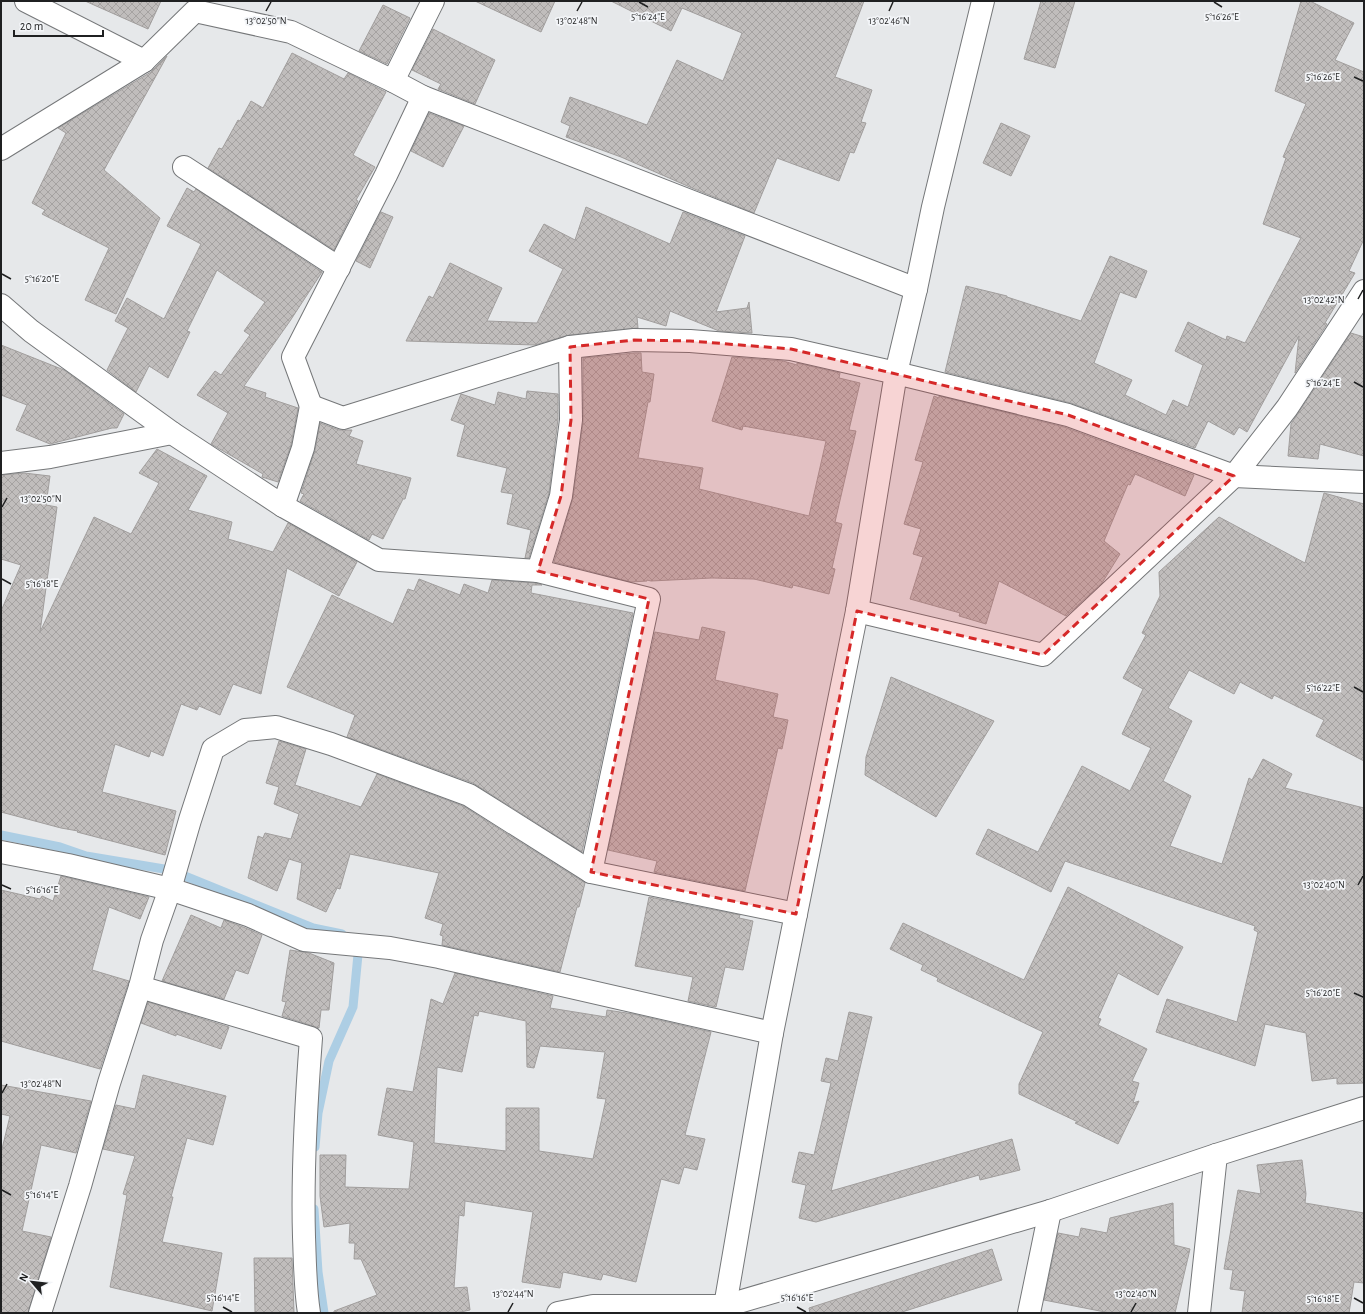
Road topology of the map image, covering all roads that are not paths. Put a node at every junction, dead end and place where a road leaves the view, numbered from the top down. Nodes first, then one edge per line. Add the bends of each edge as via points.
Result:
1 (26, 1) edge
2 (433, 1) edge
3 (983, 1) edge
4 (199, 6) edge
5 (144, 61) junction
6 (393, 81) junction
7 (423, 97) junction
8 (1, 148) edge
9 (184, 167) dead end
10 (339, 268) junction
11 (916, 289) junction
12 (1364, 291) edge
13 (1, 305) edge
14 (570, 347) junction
15 (896, 373) junction
16 (311, 406) junction
17 (172, 433) junction
18 (1, 463) edge
19 (1234, 476) junction
20 (1364, 482) edge
21 (283, 506) junction
22 (538, 571) junction
23 (857, 611) junction
24 (1, 852) edge
25 (591, 872) junction
26 (170, 889) junction
27 (796, 914) junction
28 (140, 987) junction
29 (772, 1033) junction
30 (1364, 1108) edge
31 (1216, 1155) junction
32 (1050, 1211) junction
33 (724, 1309) edge
34 (40, 1313) edge
35 (309, 1313) edge
36 (558, 1313) edge
37 (1030, 1313) edge
38 (1199, 1313) edge

1 - 5 street
2 - 6 street
3 - 11 street via 933,207
4 - 5 street
4 - 6 street via 291,32
5 - 8 street
6 - 7 street
7 - 10 street
7 - 11 street
9 - 10 street
10 - 16 street via 293,357
11 - 15 street
12 - 19 street via 1287,408
13 - 17 street via 31,331
14 - 15 street via 634,340 690,341 791,350
14 - 16 street via 343,418
14 - 22 street via 571,420 561,496
15 - 19 street via 1068,415
15 - 23 street
16 - 21 street via 303,448
17 - 18 street via 50,457
17 - 21 street
19 - 20 street
19 - 23 street via 1043,655
21 - 22 street via 379,560
22 - 25 street via 650,599
23 - 27 street
24 - 26 street
25 - 26 street via 469,795 331,744 276,727 245,730 213,749
25 - 27 street
26 - 28 street via 152,940
26 - 29 street via 248,915 304,940 418,953
27 - 29 street
28 - 34 street
28 - 35 street via 310,1038 303,1191
29 - 33 street
30 - 31 street
31 - 32 street
31 - 38 street
32 - 33 street
32 - 37 street
33 - 36 street via 593,1306

